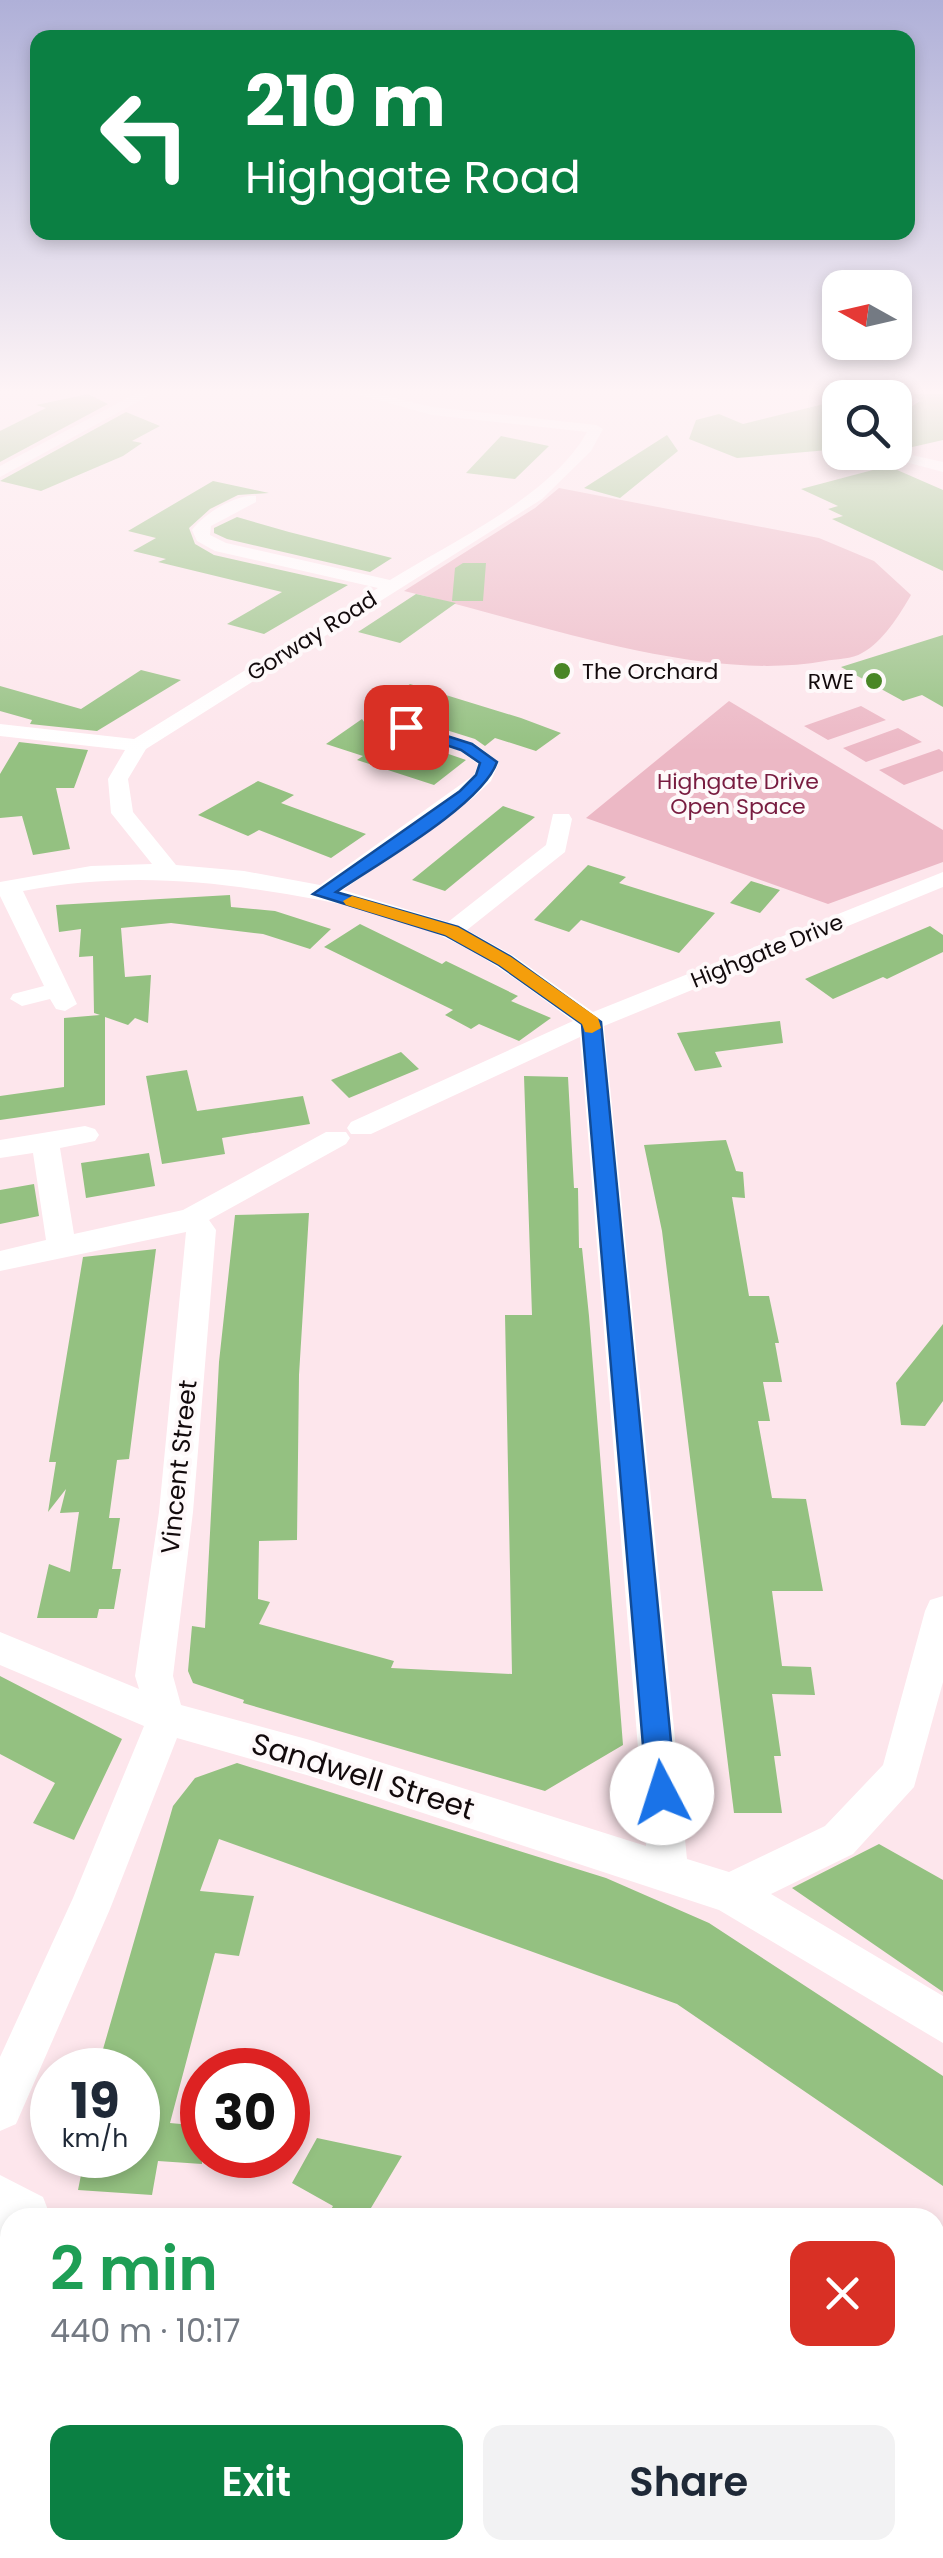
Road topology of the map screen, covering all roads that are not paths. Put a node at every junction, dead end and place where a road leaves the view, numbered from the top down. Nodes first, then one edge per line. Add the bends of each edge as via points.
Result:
1 (227, 513) edge
2 (508, 513) edge
3 (393, 586) junction
4 (376, 718) dead end
5 (0, 730) edge
6 (138, 745) junction
7 (562, 819) dead end
8 (168, 870) junction
9 (943, 879) edge
10 (5, 888) edge
11 (322, 894) junction
12 (452, 931) junction
13 (22, 998) dead end
14 (591, 1022) junction
15 (85, 1135) dead end
16 (45, 1142) junction
17 (0, 1150) edge
18 (191, 1218) junction
19 (62, 1247) junction
20 (0, 1261) edge
21 (943, 1612) edge
22 (0, 1648) edge
23 (166, 1718) junction
24 (668, 1870) junction
25 (730, 1892) junction
26 (943, 2021) edge
27 (0, 2108) edge

1 - 3 street via 205,523 203,538
2 - 3 street, Gorway Road
3 - 6 street, Gorway Road
4 - 11 street via 467,747 489,762 466,794
5 - 6 street
6 - 8 street via 118,780 122,813
7 - 12 street via 557,847
8 - 10 street
8 - 11 street
9 - 14 street, Highgate Drive
10 - 13 street via 61,997
11 - 12 street
12 - 14 street
14 - 18 street, Highgate Drive via 348,1133
14 - 24 street
15 - 16 street
16 - 17 street
16 - 19 street
18 - 19 street, Highgate Drive
18 - 23 street, Vincent Street via 201,1230 192,1347 154,1676
19 - 20 street, Highgate Drive
21 - 25 street via 900,1774 839,1840
22 - 23 street, Sandwell Street
23 - 24 street, Sandwell Street
23 - 27 street
24 - 25 street, Sandwell Street
25 - 26 street, Sandwell Street

